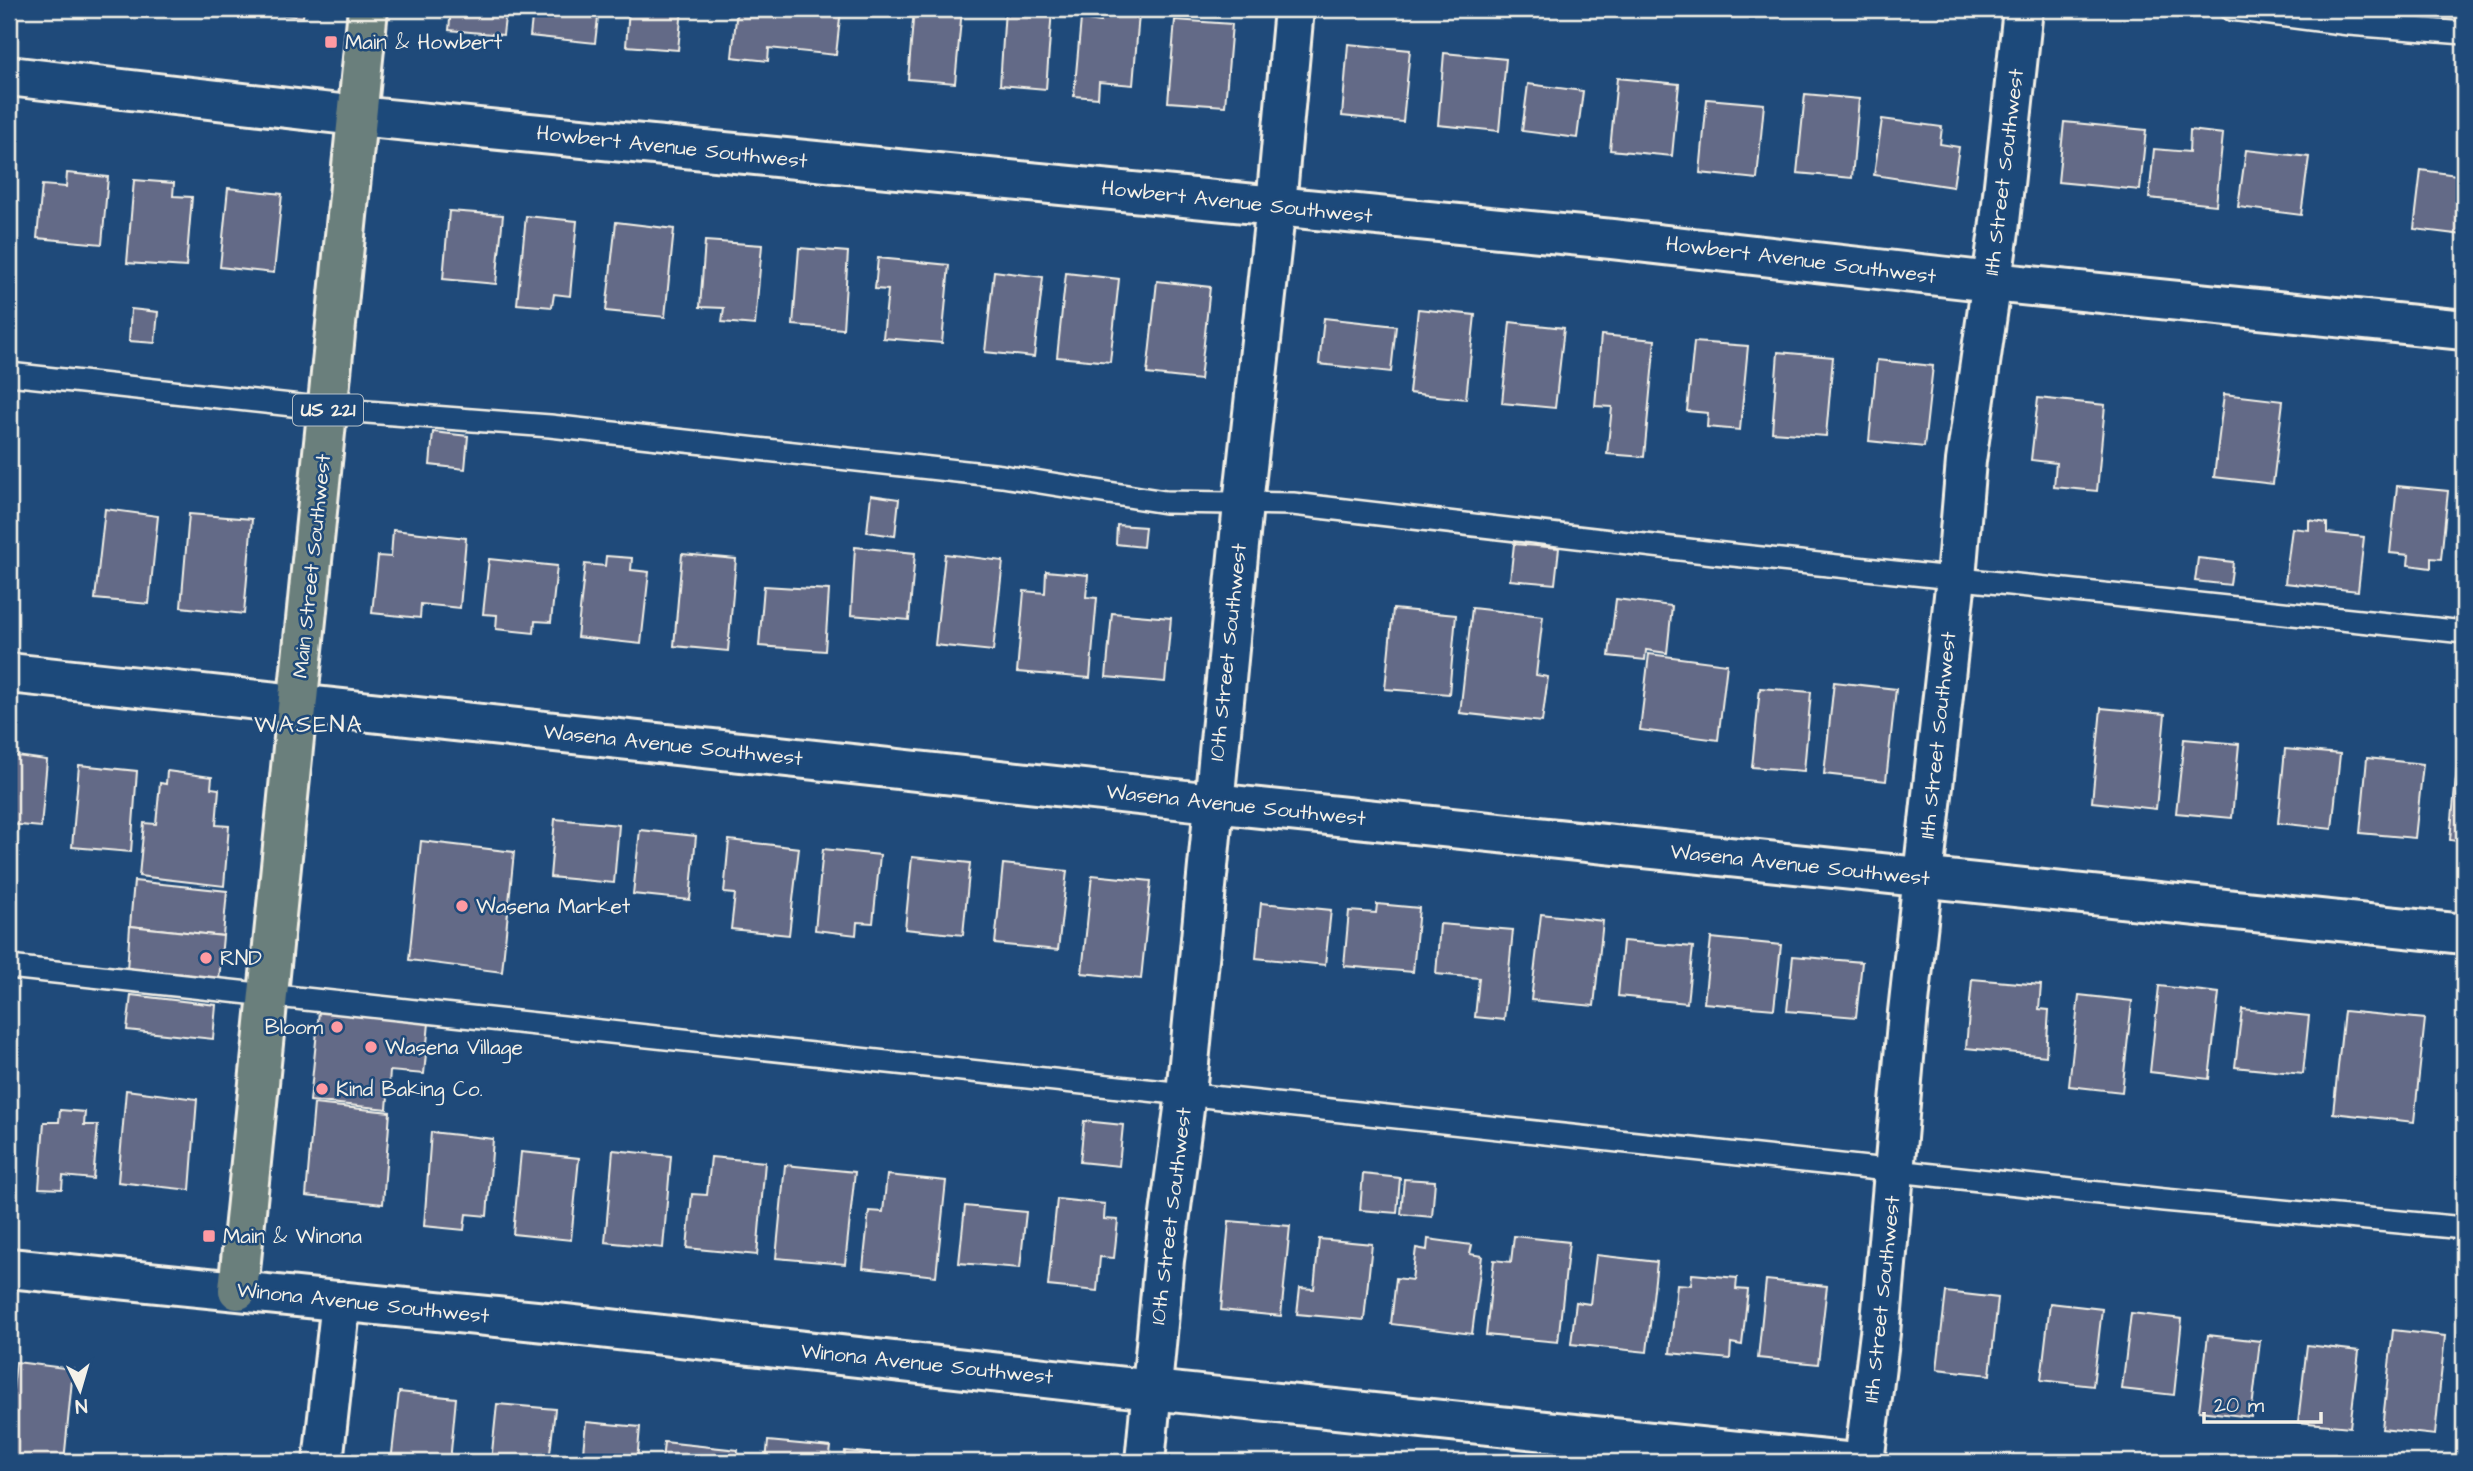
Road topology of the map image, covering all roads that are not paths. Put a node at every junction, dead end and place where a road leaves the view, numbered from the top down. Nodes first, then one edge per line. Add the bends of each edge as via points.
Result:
1 (368, 9) edge
2 (1294, 9) edge
3 (2023, 9) edge
4 (2231, 9) edge
5 (2464, 33) edge
6 (9, 76) edge
7 (357, 116) junction
8 (1276, 205) junction
9 (1992, 282) junction
10 (2464, 330) edge
11 (9, 374) edge
12 (328, 408) junction
13 (1243, 505) junction
14 (1956, 578) junction
15 (2464, 632) edge
16 (9, 673) edge
17 (298, 704) junction
18 (1213, 803) junction
19 (1922, 877) junction
20 (2464, 934) edge
21 (9, 967) edge
22 (267, 993) junction
23 (1186, 1094) junction
24 (1896, 1171) junction
25 (2464, 1228) edge
26 (9, 1268) edge
27 (237, 1290) junction
28 (341, 1301) junction
29 (1152, 1390) junction
30 (323, 1462) edge
31 (1144, 1462) edge
32 (1845, 1462) edge
33 (1864, 1462) edge

1 - 7 main road, Main Street Southwest / US 221
2 - 8 street, 10th Street Southwest
3 - 9 street, 11th Street Southwest
4 - 5 lane
6 - 7 street, Howbert Avenue Southwest
7 - 8 street, Howbert Avenue Southwest
7 - 12 main road, Main Street Southwest / US 221
8 - 9 street, Howbert Avenue Southwest
8 - 13 street, 10th Street Southwest
9 - 10 street, Howbert Avenue Southwest
9 - 14 street, 11th Street Southwest via 1966,461
11 - 12 lane
12 - 13 lane via 550,426 975,473 1165,502
12 - 17 main road, Main Street Southwest / US 221
13 - 14 lane via 1293,504
13 - 18 street, 10th Street Southwest
14 - 15 lane
14 - 19 street, 11th Street Southwest
16 - 17 street, Wasena Avenue Southwest
17 - 18 street, Wasena Avenue Southwest
17 - 22 main road, Main Street Southwest / US 221
18 - 19 street, Wasena Avenue Southwest
18 - 23 street, 10th Street Southwest
19 - 20 street, Wasena Avenue Southwest
19 - 24 street, 11th Street Southwest
21 - 22 lane
22 - 23 lane
22 - 27 main road, Main Street Southwest / US 221
23 - 24 lane
23 - 29 street, 10th Street Southwest
24 - 25 lane
24 - 33 street, 11th Street Southwest
26 - 27 street, Winona Avenue Southwest
27 - 28 street, Winona Avenue Southwest
28 - 29 street, Winona Avenue Southwest
28 - 30 street
29 - 31 street, 10th Street Southwest
29 - 32 street, Winona Avenue Southwest

